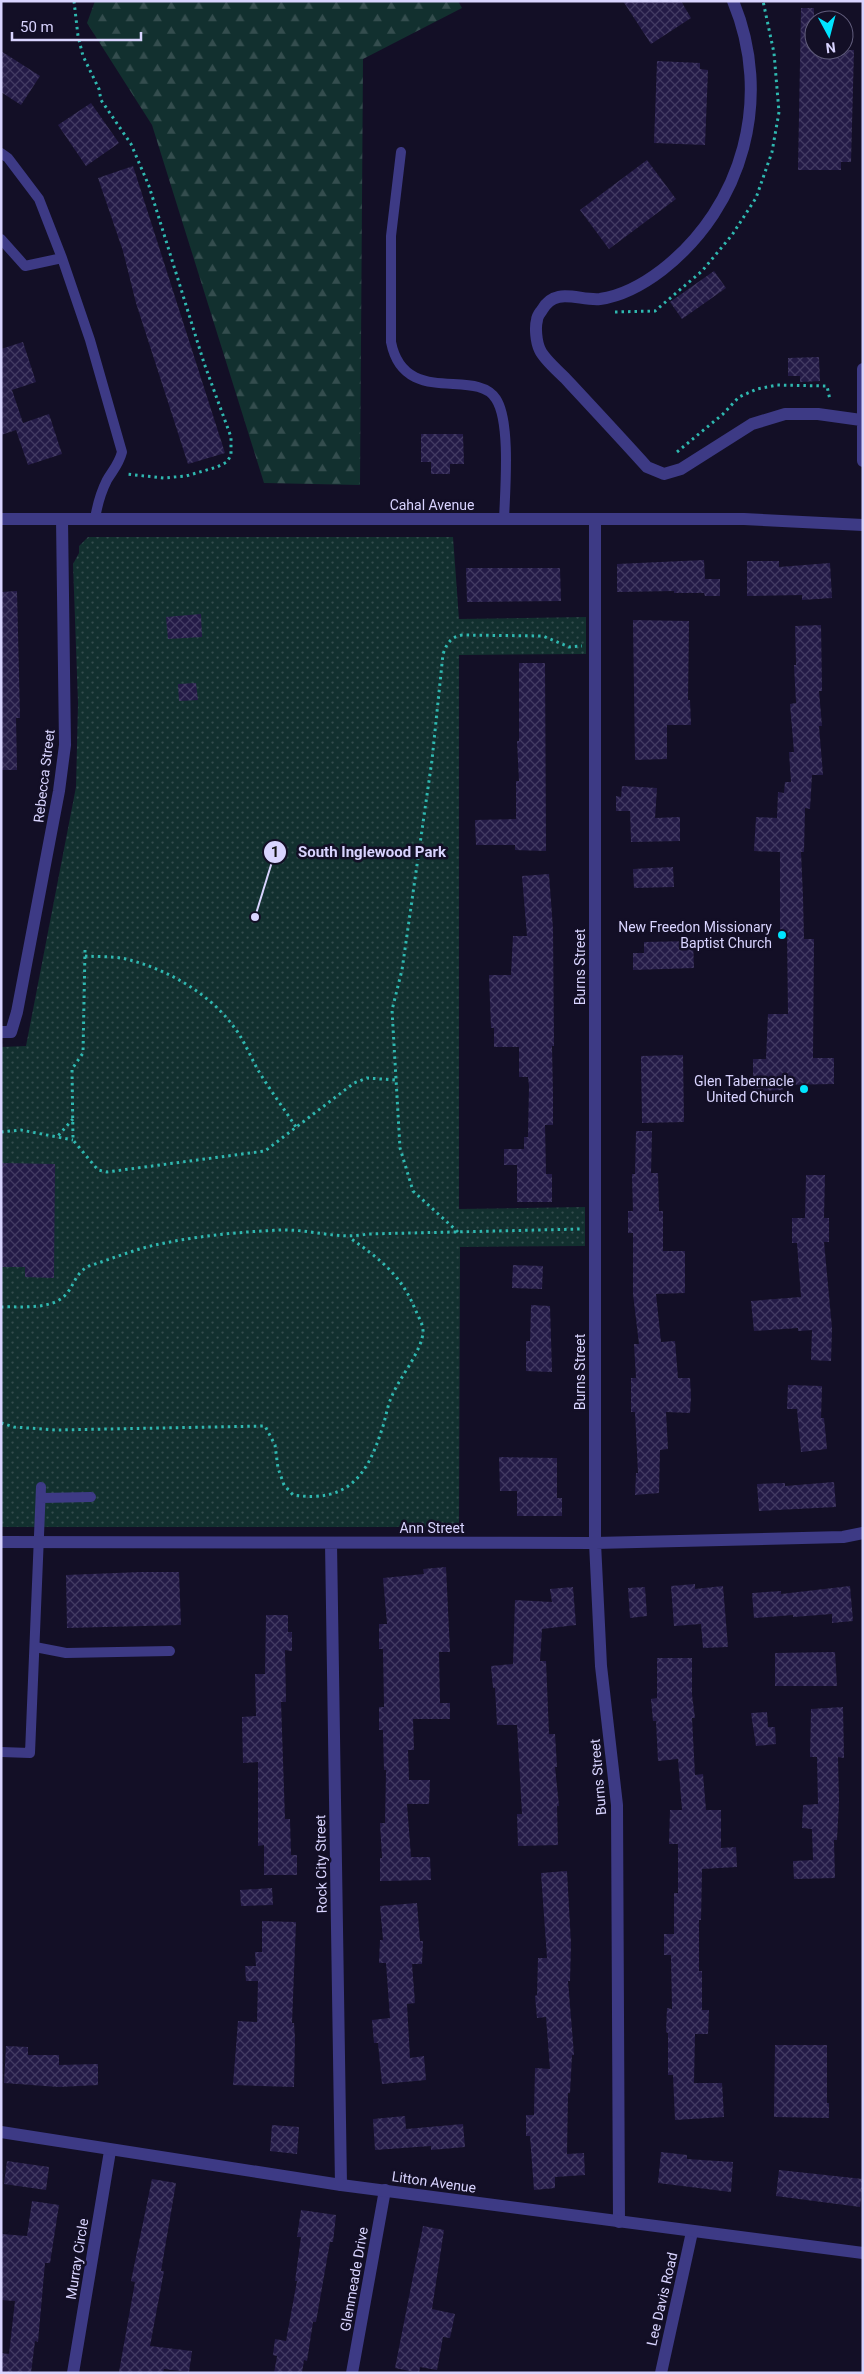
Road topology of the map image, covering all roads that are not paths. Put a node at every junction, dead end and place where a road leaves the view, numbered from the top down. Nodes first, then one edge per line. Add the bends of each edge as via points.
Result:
1 (734, 1) edge
2 (401, 152) dead end
3 (1, 153) edge
4 (1, 239) edge
5 (62, 258) junction
6 (863, 369) edge
7 (861, 420) junction
8 (863, 461) edge
9 (1, 519) edge
10 (62, 519) junction
11 (95, 519) junction
12 (504, 520) junction
13 (595, 520) junction
14 (863, 525) edge
15 (6, 1032) edge
16 (41, 1487) dead end
17 (91, 1497) dead end
18 (41, 1498) junction
19 (863, 1533) edge
20 (1, 1542) edge
21 (40, 1542) junction
22 (331, 1543) junction
23 (595, 1543) junction
24 (35, 1647) junction
25 (170, 1651) dead end
26 (1, 1752) edge
27 (1, 2132) edge
28 (110, 2151) junction
29 (341, 2185) junction
30 (385, 2190) junction
31 (619, 2222) junction
32 (692, 2232) junction
33 (863, 2253) edge
34 (73, 2373) edge
35 (352, 2373) edge
36 (661, 2373) edge

1 - 7 street via 748,55 752,93 748,136 735,174 718,208 662,270 627,291 600,299 560,295 546,302 537,319 540,350 647,467 664,474 681,468 752,424 785,414 818,414
2 - 12 lane via 391,236 391,342 394,354 412,375 422,380 483,388 496,397 504,422
3 - 5 lane via 39,199
4 - 5 lane via 25,266
5 - 11 lane via 90,340 122,452 118,466 107,480
6 - 7 street
7 - 8 street
9 - 10 street, Cahal Avenue
10 - 11 street, Cahal Avenue
10 - 15 street, Rebecca Street via 65,745 60,791 17,1012
11 - 12 street, Cahal Avenue
12 - 13 street, Cahal Avenue
13 - 14 street, Cahal Avenue via 744,519
13 - 23 street, Burns Street
16 - 18 lane
17 - 18 lane
18 - 21 lane
19 - 23 street, Ann Street via 843,1538
20 - 21 street, Ann Street
21 - 22 street, Ann Street
21 - 24 lane
22 - 23 street, Ann Street
22 - 29 street, Rock City Street
23 - 31 street, Burns Street via 601,1666 617,1805
24 - 25 lane via 66,1653
24 - 26 lane via 30,1753
27 - 28 street, Litton Avenue
28 - 29 street, Litton Avenue
28 - 34 street, Murray Circle
29 - 30 street, Litton Avenue
30 - 31 street, Litton Avenue
30 - 35 street, Glenmeade Drive
31 - 32 street, Litton Avenue
32 - 33 street, Litton Avenue
32 - 36 street, Lee Davis Road

